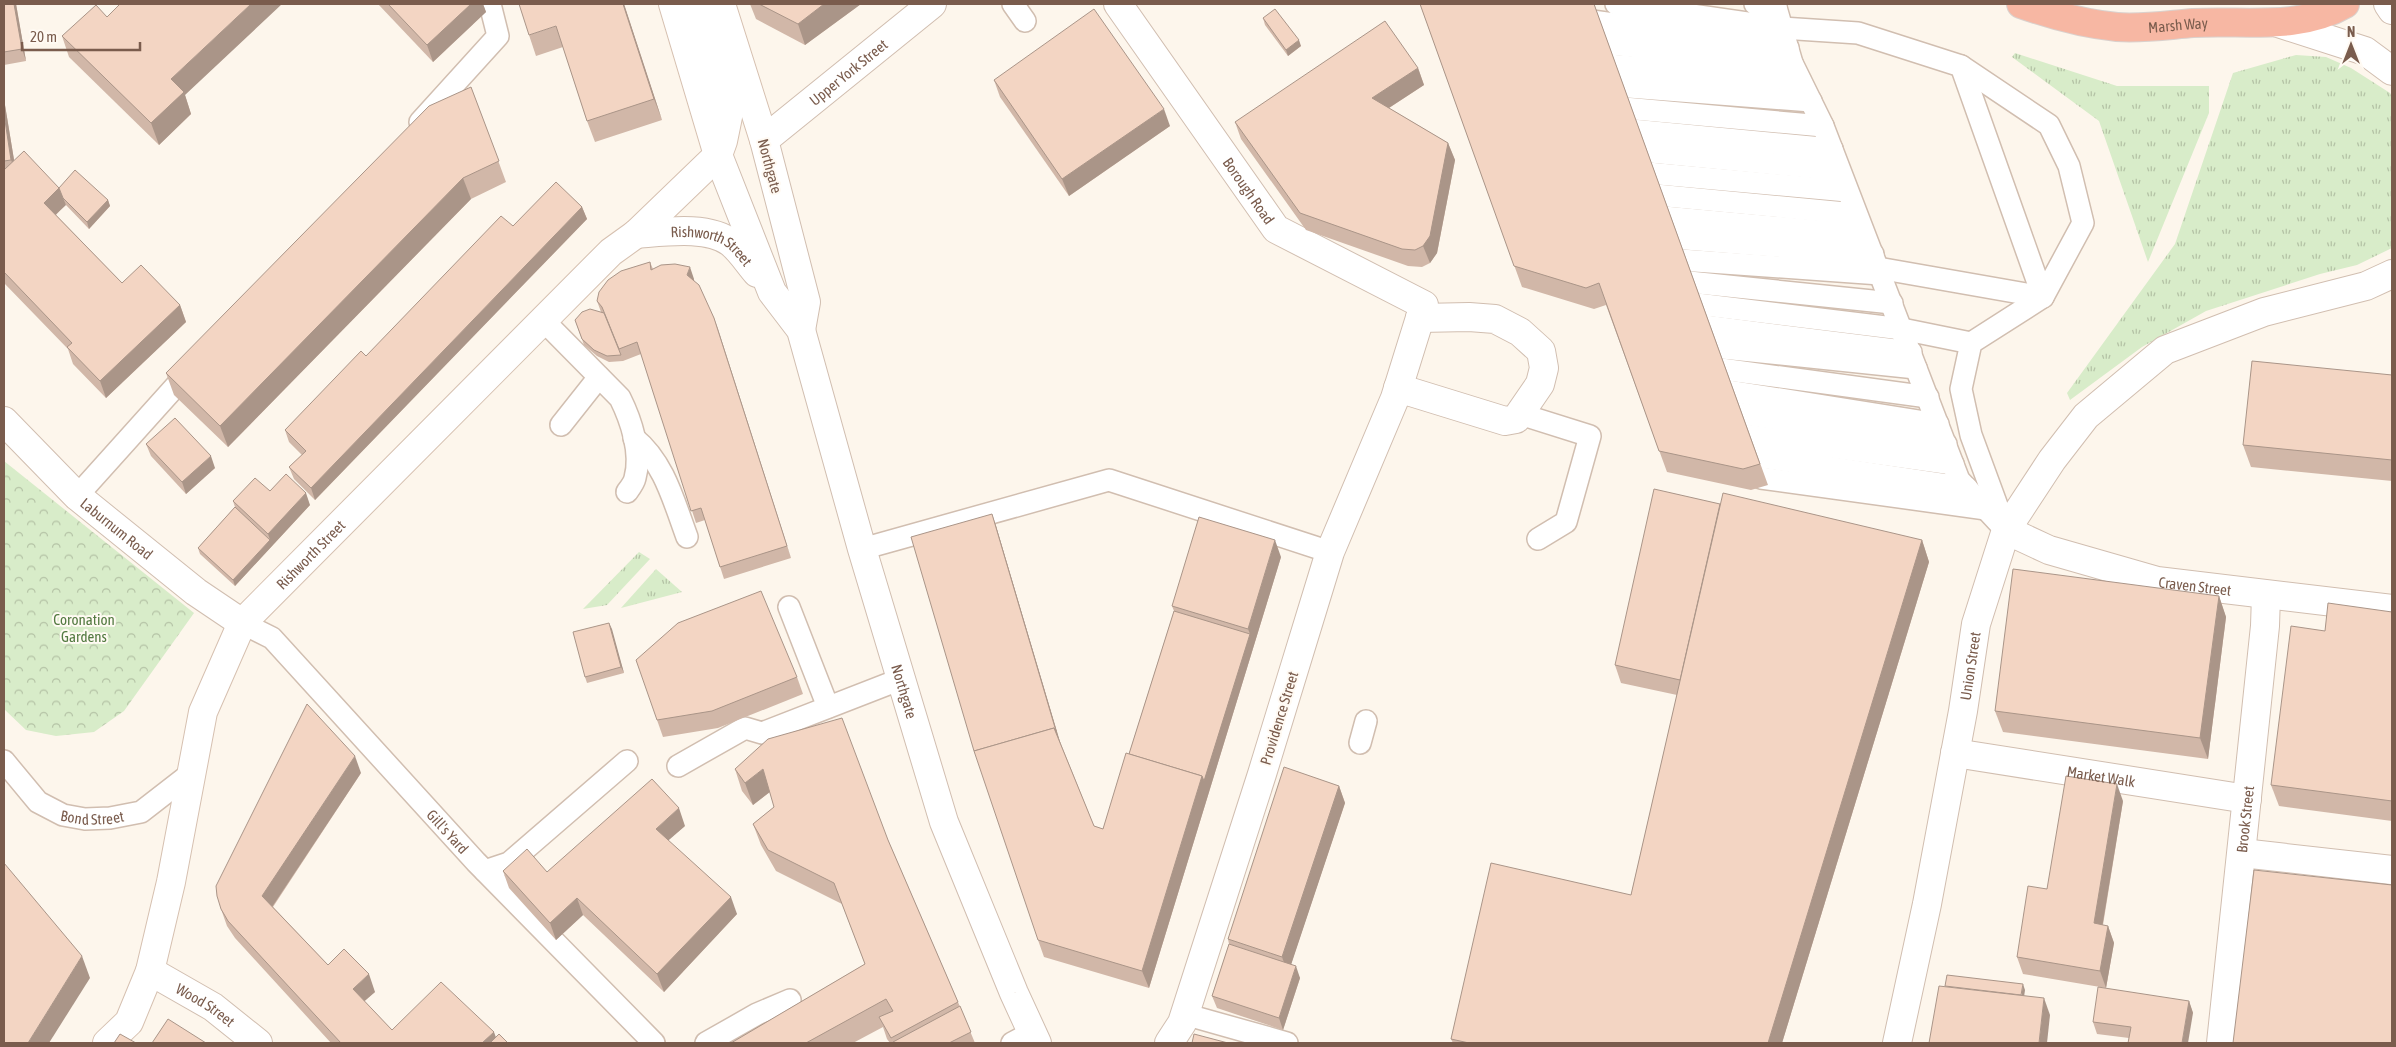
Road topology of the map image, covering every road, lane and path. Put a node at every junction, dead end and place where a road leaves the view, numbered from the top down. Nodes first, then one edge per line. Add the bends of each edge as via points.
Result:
1 (490, 4) edge
2 (673, 4) edge
3 (701, 4) edge
4 (721, 4) edge
5 (932, 4) edge
6 (1118, 4) edge
7 (1616, 4) edge
8 (1755, 4) edge
9 (2021, 4) edge
10 (2220, 4) edge
11 (2388, 4) edge
12 (1776, 5) edge
13 (2340, 7) edge
14 (2392, 10) edge
15 (1592, 21) edge
16 (2193, 23) junction
17 (2278, 23) junction
18 (1600, 43) edge
19 (1790, 55) junction
20 (1608, 65) edge
21 (1961, 66) junction
22 (2392, 71) edge
23 (1616, 86) edge
24 (1811, 101) junction
25 (1624, 108) edge
26 (1823, 126) junction
27 (1632, 130) edge
28 (405, 138) edge
29 (764, 140) junction
30 (1832, 149) junction
31 (1640, 151) edge
32 (718, 155) junction
33 (1839, 170) junction
34 (1648, 174) edge
35 (1847, 191) junction
36 (1656, 195) edge
37 (1856, 214) junction
38 (1664, 217) edge
39 (636, 234) junction
40 (1673, 238) edge
41 (1874, 258) junction
42 (1681, 260) edge
43 (2392, 274) edge
44 (1689, 282) edge
45 (772, 292) junction
46 (2043, 298) junction
47 (1892, 303) junction
48 (1697, 304) edge
49 (1420, 318) junction
50 (543, 320) junction
51 (1705, 326) edge
52 (1902, 329) junction
53 (801, 330) junction
54 (1971, 343) junction
55 (1713, 347) edge
56 (203, 356) edge
57 (1914, 360) junction
58 (1721, 369) edge
59 (599, 378) junction
60 (1729, 391) edge
61 (1397, 393) junction
62 (1928, 397) junction
63 (1737, 413) edge
64 (1520, 414) junction
65 (4, 420) edge
66 (1938, 424) junction
67 (560, 425) dead end
68 (1746, 435) edge
69 (634, 438) junction
70 (1946, 444) junction
71 (1754, 456) edge
72 (1953, 464) junction
73 (1762, 478) dead end
74 (1967, 488) junction
75 (627, 492) dead end
76 (77, 496) junction
77 (1986, 509) junction
78 (2006, 530) junction
79 (687, 537) dead end
80 (1538, 539) dead end
81 (862, 549) junction
82 (1330, 552) junction
83 (2266, 595) junction
84 (789, 607) dead end
85 (2392, 609) edge
86 (242, 624) junction
87 (901, 679) junction
88 (828, 707) junction
89 (1366, 721) dead end
90 (1360, 743) dead end
91 (1955, 753) junction
92 (4, 761) edge
93 (627, 761) dead end
94 (678, 766) dead end
95 (190, 774) junction
96 (2247, 799) junction
97 (2242, 853) junction
98 (2392, 870) edge
99 (485, 871) junction
100 (150, 970) junction
101 (790, 1000) dead end
102 (1184, 1014) junction
103 (1026, 1040) edge
104 (1165, 1042) edge
105 (107, 1043) edge
106 (258, 1043) edge
107 (654, 1043) edge
108 (706, 1043) edge
109 (1287, 1043) edge
110 (1896, 1043) edge
111 (2221, 1043) edge

1 - 28 lane via 498,36
2 - 32 street, Northgate
3 - 32 street via 730,107
4 - 29 street, Northgate
5 - 29 street, Upper York Street
6 - 49 street, Borough Road via 1276,229 1424,305
7 - 19 lane
8 - 12 lane
9 - 16 highway, Marsh Way via 2086,23 2119,27
10 - 16 highway
11 - 14 street
12 - 19 lane
13 - 17 highway, Marsh Way via 2313,18
15 - 19 lane
16 - 17 highway, Marsh Way
17 - 22 street via 2365,52
18 - 19 lane
19 - 20 lane
19 - 21 lane via 1858,33
19 - 24 lane
21 - 46 lane
21 - 46 lane via 2049,125 2070,166 2083,223
23 - 24 lane
24 - 26 lane
25 - 26 lane
26 - 30 lane
27 - 30 lane
29 - 53 street, Northgate via 806,302
30 - 33 lane
31 - 33 lane
32 - 39 street, Rishworth Street
32 - 45 street, Northgate
33 - 35 lane
34 - 35 lane
35 - 37 lane
36 - 37 lane
37 - 41 lane
38 - 41 lane
39 - 45 street, Rishworth Street via 674,230 710,234 731,243
39 - 50 street, Rishworth Street via 611,252
40 - 41 lane
41 - 42 lane
41 - 46 lane
41 - 47 lane
43 - 78 street, Union Street via 2366,286 2264,312 2165,350 2086,416 2052,460
44 - 47 lane
45 - 53 street, Northgate
46 - 54 lane
47 - 52 lane
48 - 52 lane
49 - 61 street
49 - 64 street via 1496,319 1520,332 1542,351 1544,368 1540,384
50 - 59 lane
50 - 86 street, Rishworth Street
51 - 57 lane
52 - 54 lane
52 - 57 lane
53 - 81 street, Northgate
54 - 78 lane via 1961,389 1971,435
55 - 57 lane
56 - 76 lane
57 - 62 lane
58 - 62 lane
59 - 67 lane
59 - 69 lane via 620,398
60 - 66 lane
61 - 64 street via 1505,421 1516,420
61 - 82 street, Providence Street
62 - 66 lane
63 - 70 lane
64 - 80 lane via 1590,436 1566,522
65 - 76 street, Laburnum Road
66 - 70 lane
68 - 72 lane
69 - 75 lane via 635,479
69 - 79 lane via 645,447 665,478
70 - 72 lane
71 - 74 lane
72 - 74 lane via 1959,480
73 - 77 lane
74 - 77 lane
76 - 86 street, Laburnum Road via 196,592
77 - 78 lane
78 - 83 street, Craven Street via 2064,555 2157,581
78 - 91 street, Union Street via 1976,624
81 - 82 lane via 1109,480
81 - 87 street, Northgate
82 - 102 street, Providence Street
83 - 85 street, Craven Street
83 - 96 street, Brook Street
84 - 88 lane
86 - 95 street, Rishworth Street via 203,712
86 - 99 lane, Gill's Yard via 272,638
87 - 88 lane
87 - 103 street, Northgate via 944,822
88 - 94 lane via 762,733 746,728
89 - 90 lane
91 - 96 street, Market Walk
91 - 110 street, Union Street via 1927,904
92 - 95 lane, Bond Street via 38,802 63,815 85,819 141,812
93 - 99 lane via 510,863
95 - 100 street, Rishworth Street via 172,882
96 - 97 street, Brook Street
97 - 98 street
97 - 111 street, Brook Street
99 - 107 lane, Gill's Yard
100 - 105 street, Rishworth Street via 129,1022
100 - 106 street, Wood Street via 213,1007
101 - 108 lane via 757,1014
102 - 104 street, Providence Street via 1182,1023
102 - 109 lane

